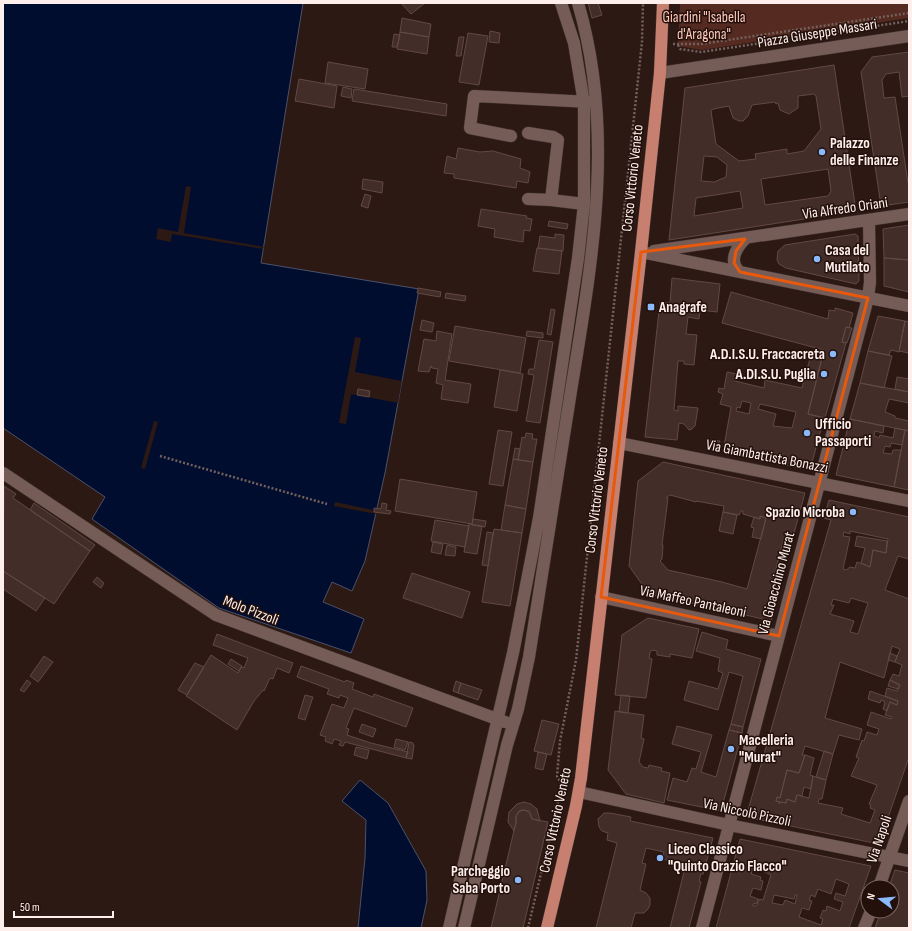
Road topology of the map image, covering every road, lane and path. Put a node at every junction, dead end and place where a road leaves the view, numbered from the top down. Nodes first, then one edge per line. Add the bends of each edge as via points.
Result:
1 (561, 3) edge
2 (578, 3) edge
3 (644, 3) edge
4 (663, 3) edge
5 (909, 13) edge
6 (909, 20) edge
7 (909, 36) edge
8 (692, 44) junction
9 (691, 50) junction
10 (660, 73) junction
11 (597, 102) junction
12 (584, 103) junction
13 (528, 133) dead end
14 (511, 136) dead end
15 (528, 199) dead end
16 (551, 200) junction
17 (584, 204) junction
18 (909, 214) edge
19 (869, 221) junction
20 (745, 239) junction
21 (641, 252) junction
22 (740, 272) junction
23 (868, 298) junction
24 (909, 306) edge
25 (619, 443) junction
26 (160, 456) dead end
27 (3, 473) edge
28 (819, 483) junction
29 (909, 501) edge
30 (327, 504) dead end
31 (601, 597) junction
32 (779, 636) junction
33 (499, 720) junction
34 (513, 726) junction
35 (579, 792) junction
36 (909, 800) edge
37 (729, 825) junction
38 (889, 858) junction
39 (909, 861) edge
40 (882, 879) edge
41 (448, 928) edge
42 (464, 928) edge
43 (528, 928) edge
44 (547, 928) edge
45 (702, 928) edge

1 - 12 street via 574,43
2 - 11 street via 589,49
3 - 43 path via 642,42 576,660 560,741 557,776 562,785
4 - 10 main road, Corso Vittorio Veneto
5 - 8 path
6 - 9 path via 701,52
7 - 10 street, Piazza Giuseppe Massari
8 - 9 path
8 - 9 path via 678,45 680,49
10 - 21 main road, Corso Vittorio Veneto
11 - 12 street
11 - 34 street via 600,157 587,294 529,657
12 - 14 street via 474,96 470,128
12 - 17 street
13 - 16 street via 558,140
15 - 16 street
16 - 17 street
17 - 33 street via 539,518
18 - 19 street, Via Alfredo Oriani
19 - 20 street, Via Alfredo Oriani
19 - 23 street, Via Gioacchino Murat
20 - 21 street, Via Alfredo Oriani
20 - 22 street via 738,246 735,255 734,263
21 - 22 street
21 - 25 main road, Corso Vittorio Veneto
22 - 23 street
23 - 24 street
23 - 28 street, Via Gioacchino Murat
25 - 28 street, Via Giambattista Bonazzi
25 - 31 main road, Corso Vittorio Veneto
26 - 30 path
27 - 33 street, Molo Pizzoli via 216,615
28 - 29 street, Via Giambattista Bonazzi
28 - 32 street, Via Gioacchino Murat
31 - 32 street, Via Maffeo Pantaleoni
31 - 35 main road, Corso Vittorio Veneto
32 - 37 street, Via Gioacchino Murat
33 - 34 street, Molo Pizzoli
33 - 41 street
34 - 42 street
35 - 37 street, Via Niccolò Pizzoli
35 - 44 main road, Corso Vittorio Veneto
36 - 38 street, Via Napoli
37 - 38 street, Via Niccolò Pizzoli
37 - 45 street, Via Gioacchino Murat
38 - 39 street, Via Niccolò Pizzoli
38 - 40 street, Via Napoli

